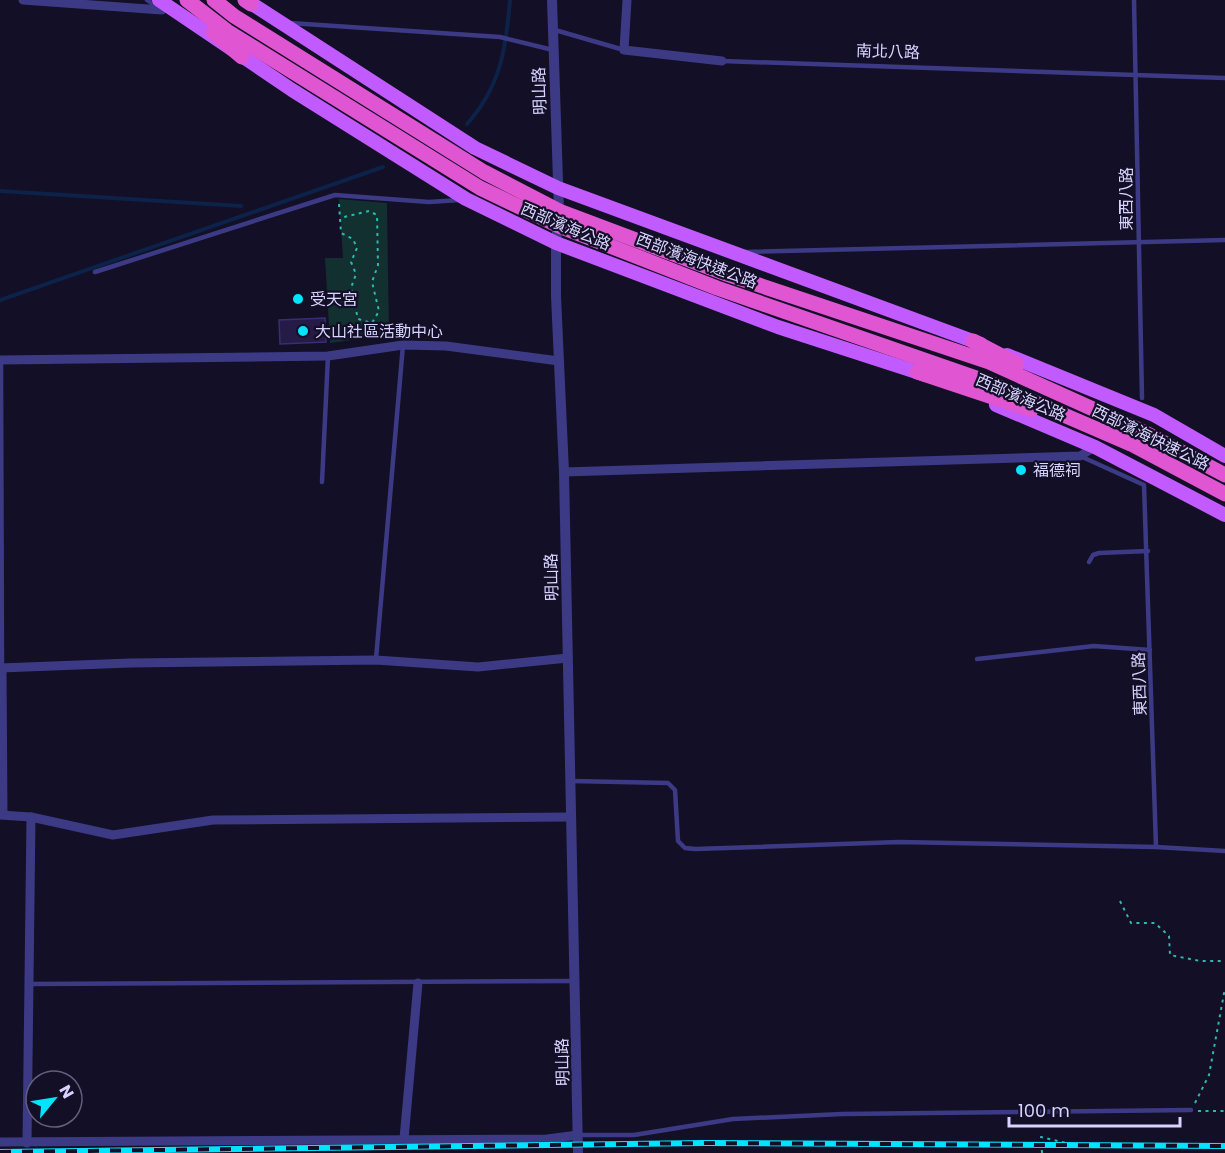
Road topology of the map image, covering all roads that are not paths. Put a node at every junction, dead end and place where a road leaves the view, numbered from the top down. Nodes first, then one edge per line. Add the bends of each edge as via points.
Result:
1 (23, 0) edge
2 (147, 0) edge
3 (177, 0) edge
4 (187, 0) edge
5 (214, 0) edge
6 (552, 0) edge
7 (627, 0) edge
8 (1134, 0) edge
9 (247, 1) edge
10 (161, 5) edge
11 (281, 23) junction
12 (552, 30) junction
13 (553, 50) junction
14 (624, 50) junction
15 (242, 57) junction
16 (722, 61) joint
17 (1137, 74) junction
18 (1225, 78) edge
19 (558, 188) junction
20 (468, 200) junction
21 (559, 218) junction
22 (1225, 240) edge
23 (556, 243) junction
24 (1138, 244) junction
25 (737, 252) junction
26 (94, 272) dead end
27 (973, 341) junction
28 (403, 345) junction
29 (328, 356) junction
30 (0, 361) edge
31 (559, 361) junction
32 (917, 372) junction
33 (1142, 398) dead end
34 (1144, 432) junction
35 (1131, 444) junction
36 (1095, 447) junction
37 (1223, 454) edge
38 (1080, 456) junction
39 (564, 472) junction
40 (1225, 475) edge
41 (322, 482) dead end
42 (1225, 494) edge
43 (1225, 515) edge
44 (1148, 552) junction
45 (1089, 562) dead end
46 (1150, 650) junction
47 (568, 658) junction
48 (977, 659) dead end
49 (376, 660) junction
50 (1, 668) edge
51 (571, 781) junction
52 (2, 814) edge
53 (31, 817) junction
54 (571, 818) junction
55 (1156, 847) junction
56 (1225, 851) edge
57 (575, 981) junction
58 (418, 983) junction
59 (29, 984) junction
60 (1191, 1110) road end
61 (578, 1135) junction
62 (404, 1139) junction
63 (0, 1142) edge
64 (27, 1143) junction
65 (578, 1153) edge

1 - 10 street
2 - 10 lane
3 - 15 highway
4 - 21 highway, 西部濱海快速公路 via 227,31 480,188
5 - 21 highway, 西部濱海快速公路
6 - 12 street, 明山路
7 - 14 street
8 - 17 lane, 東西八路
9 - 11 main road, 西部濱海公路
10 - 15 main road, 西部濱海公路
11 - 13 lane via 500,38
11 - 19 main road, 西部濱海公路 via 475,148
12 - 13 street, 明山路
12 - 14 lane, 南北八路
13 - 19 street, 明山路
14 - 16 street, 南北八路
15 - 20 main road, 西部濱海公路
16 - 17 lane, 南北八路
17 - 18 lane, 南北八路
17 - 24 lane, 東西八路
19 - 21 street, 明山路
19 - 25 main road, 西部濱海公路
20 - 23 main road, 西部濱海公路
20 - 26 lane via 429,202 338,195
21 - 23 street, 明山路
21 - 34 highway, 西部濱海快速公路 via 989,362
21 - 35 highway, 西部濱海快速公路 via 717,288 986,381
22 - 24 lane
23 - 31 street, 明山路
23 - 32 main road, 西部濱海公路 via 778,327
24 - 25 lane
24 - 33 lane, 東西八路
25 - 27 main road, 西部濱海公路
27 - 34 highway
27 - 37 main road, 西部濱海公路 via 1154,415
28 - 29 street
28 - 31 street via 446,346
28 - 49 lane
29 - 30 street
29 - 41 lane
30 - 50 lane
31 - 39 street, 明山路
32 - 35 highway
32 - 36 main road, 西部濱海公路
34 - 40 highway, 西部濱海快速公路
35 - 42 highway, 西部濱海快速公路
36 - 38 street
36 - 43 main road, 西部濱海公路
38 - 39 street
38 - 44 lane, 東西八路 via 1144,484
39 - 47 street, 明山路
44 - 45 lane via 1099,553
44 - 46 lane, 東西八路
46 - 48 lane via 1094,646
46 - 55 lane, 東西八路
47 - 49 street via 478,667
47 - 51 street, 明山路
49 - 50 street
50 - 52 street
51 - 54 street, 明山路
51 - 55 lane via 668,783 675,790 678,841 685,848 899,842
52 - 53 street
53 - 54 street via 113,835 213,820
53 - 59 street
54 - 57 street, 明山路
55 - 56 lane
57 - 58 lane
57 - 61 street, 明山路
58 - 59 lane
58 - 62 street
59 - 64 street
60 - 61 lane via 842,1113 733,1119 634,1135
61 - 62 street via 547,1139
61 - 65 street, 明山路
62 - 64 street
63 - 64 street

